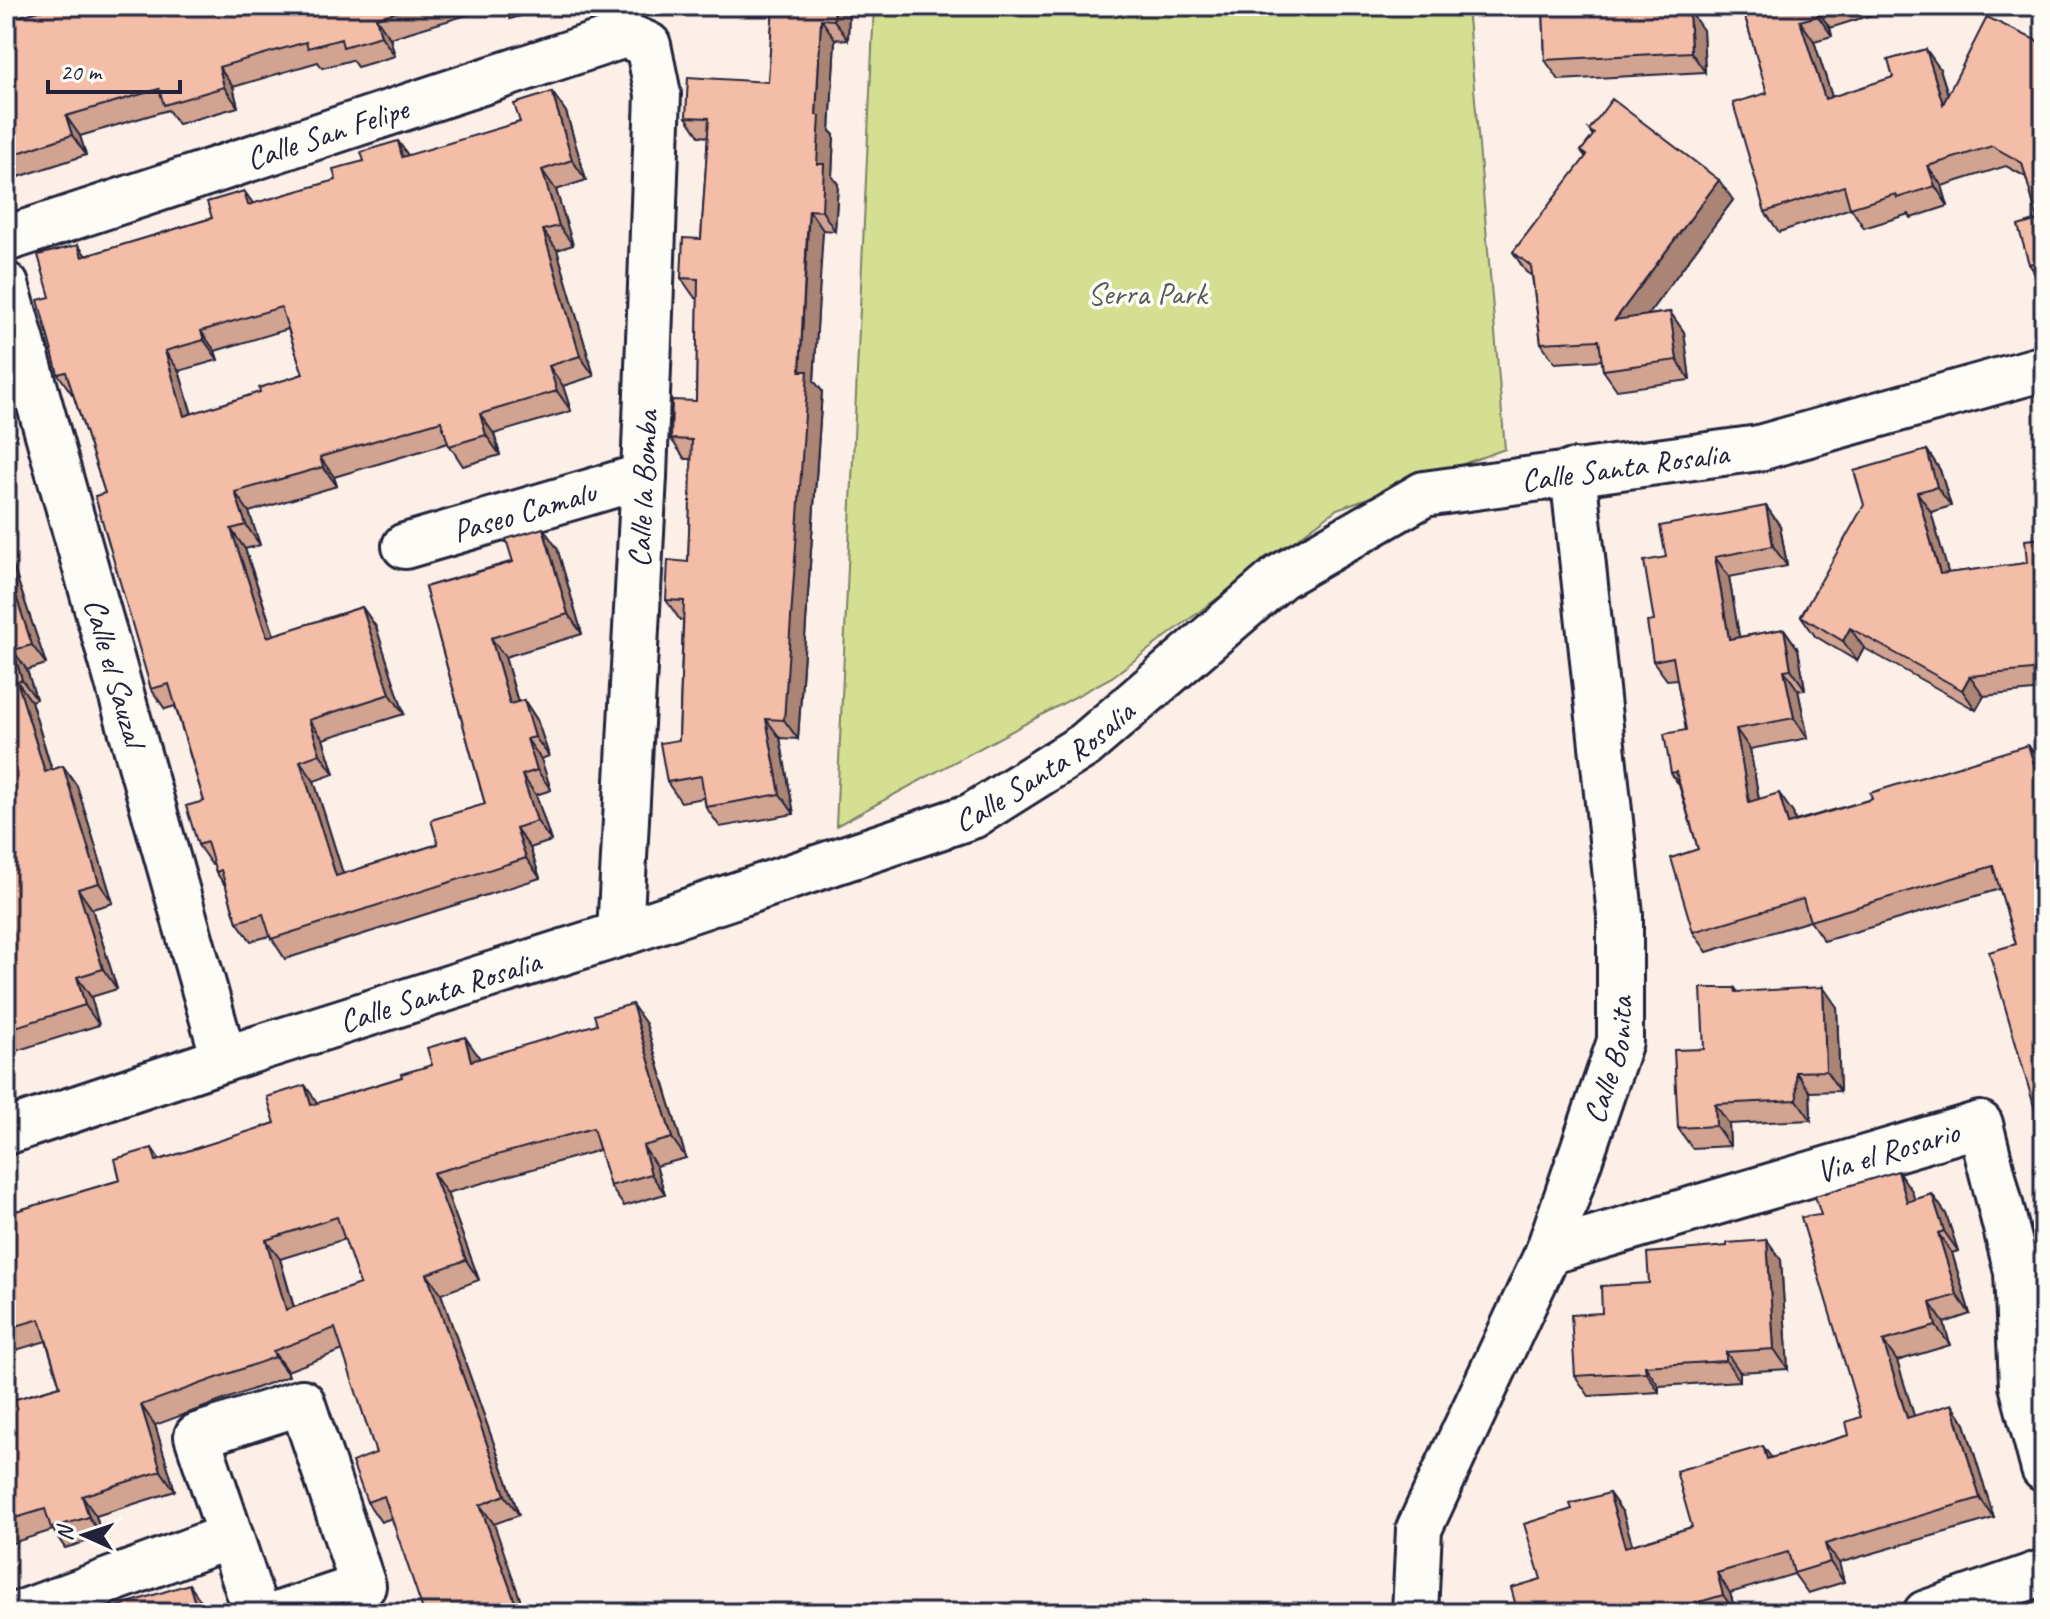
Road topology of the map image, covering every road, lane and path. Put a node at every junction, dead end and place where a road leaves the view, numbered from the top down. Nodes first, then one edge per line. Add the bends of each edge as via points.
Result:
1 (648, 45) joint
2 (6, 239) edge
3 (6, 285) edge
4 (2044, 368) edge
5 (1573, 472) junction
6 (644, 476) junction
7 (405, 546) dead end
8 (620, 934) junction
9 (224, 1059) junction
10 (6, 1132) edge
11 (1548, 1252) junction
12 (2044, 1469) edge
13 (230, 1536) junction
14 (2044, 1572) edge
15 (22, 1613) edge
16 (256, 1613) edge
17 (282, 1613) edge
18 (1415, 1613) edge
19 (1926, 1613) edge

1 - 2 street, Calle San Felipe via 625,35
1 - 6 street, Calle la Bomba via 658,94
3 - 9 street, Calle el Sauzal
4 - 5 street, Calle Santa Rosalia via 1759,448
5 - 8 street, Calle Santa Rosalia via 1424,494 1280,577 1085,745 972,816
5 - 11 street, Calle Bonita via 1620,915 1620,1041
6 - 7 street, Paseo Camalu
6 - 8 street, Calle la Bomba
8 - 9 street, Calle Santa Rosalia
9 - 10 street, Calle Santa Rosalia
11 - 12 street, Via el Rosario via 1980,1124 2017,1272 2022,1385
11 - 18 street, Calle Bonita via 1419,1529
13 - 15 street
13 - 16 street
13 - 17 street via 197,1436 302,1402 363,1586
14 - 19 street

